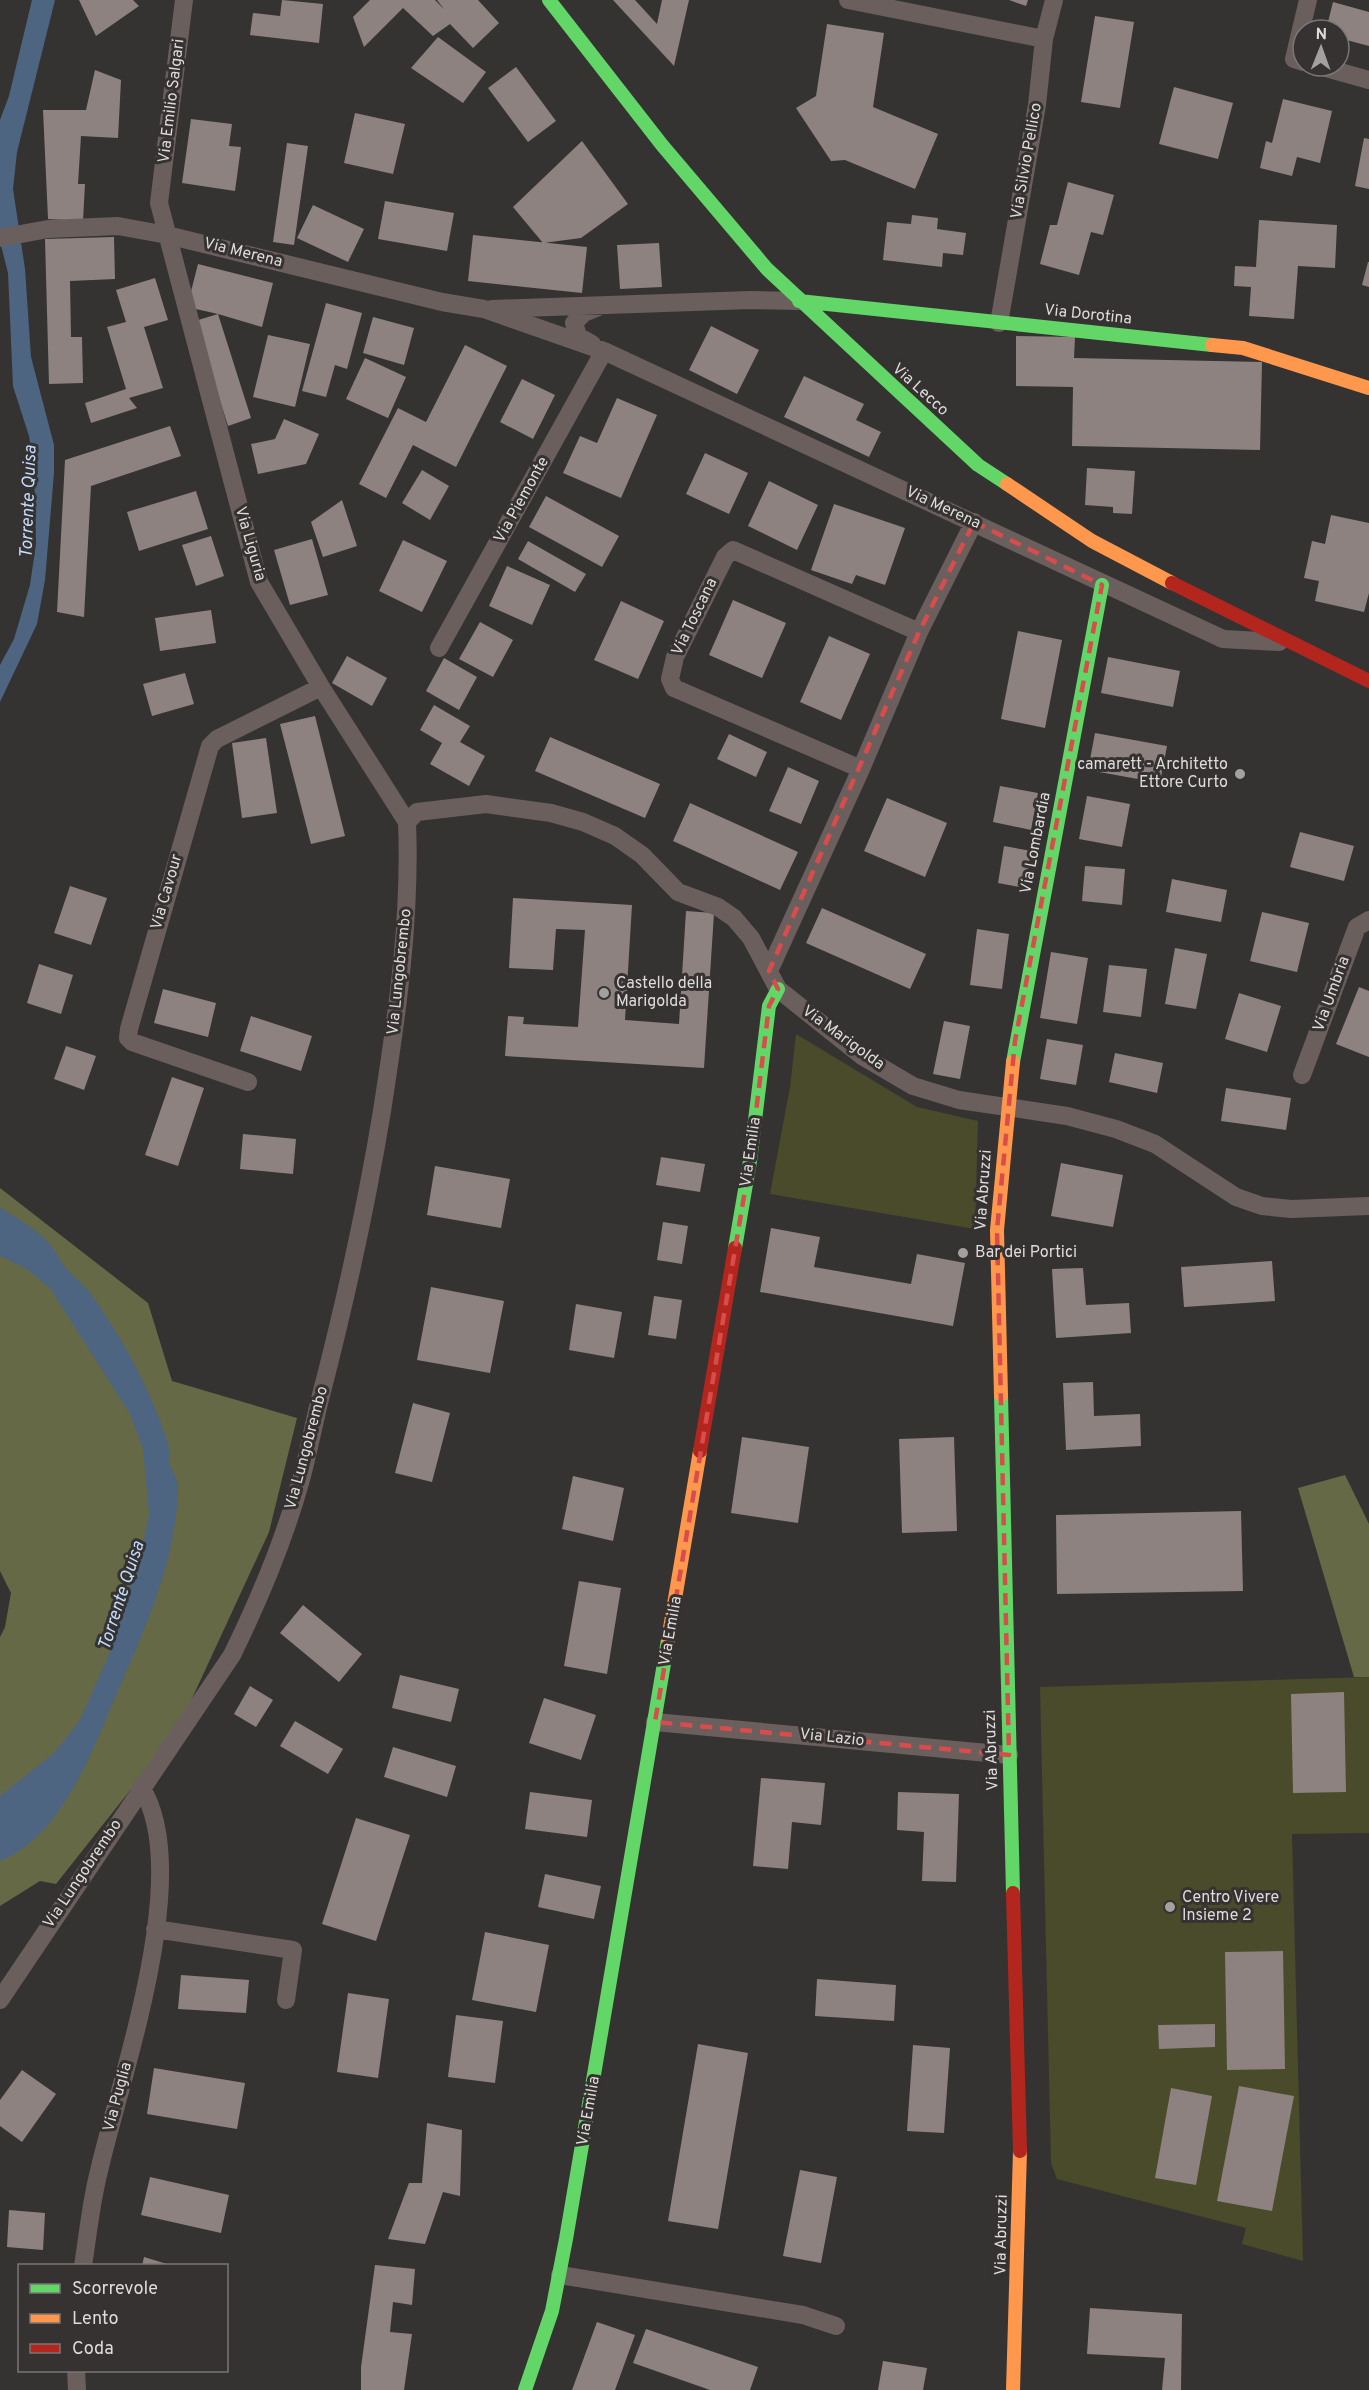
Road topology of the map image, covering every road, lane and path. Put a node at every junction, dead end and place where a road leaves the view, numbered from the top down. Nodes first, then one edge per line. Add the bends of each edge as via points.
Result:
1 (184, 0) edge
2 (549, 0) edge
3 (848, 0) edge
4 (1054, 0) edge
5 (1308, 0) edge
6 (1305, 18) edge
7 (1044, 39) junction
8 (1351, 75) edge
9 (1369, 80) edge
10 (159, 203) joint
11 (167, 235) junction
12 (0, 238) edge
13 (799, 302) junction
14 (603, 305) junction
15 (484, 309) junction
16 (999, 323) junction
17 (604, 351) junction
18 (1369, 388) edge
19 (974, 522) junction
20 (1102, 585) junction
21 (919, 632) junction
22 (1287, 642) junction
23 (439, 648) dead end
24 (1369, 681) edge
25 (321, 687) junction
26 (861, 769) junction
27 (407, 822) junction
28 (1369, 920) edge
29 (769, 971) junction
30 (778, 989) junction
31 (1302, 1075) dead end
32 (248, 1082) dead end
33 (1008, 1109) junction
34 (1369, 1206) edge
35 (655, 1722) junction
36 (1009, 1755) junction
37 (141, 1787) junction
38 (155, 1929) junction
39 (0, 2000) edge
40 (286, 2000) dead end
41 (83, 2264) edge
42 (560, 2274) junction
43 (836, 2326) dead end
44 (76, 2372) edge
45 (77, 2390) edge
46 (525, 2390) edge
47 (1013, 2390) edge

1 - 10 street, Via Emilio Salgari
2 - 13 street, Via Lecco via 662,145
3 - 7 street
4 - 7 street, Via Silvio Pellico
5 - 6 street
7 - 16 street, Via Silvio Pellico via 1037,105
8 - 9 street
10 - 11 street, Via Liguria
11 - 12 street, Via Merena via 118,226 48,229
11 - 15 street, Via Merena
11 - 25 street, Via Liguria via 259,582
13 - 14 street, Via Merena
13 - 16 street, Via Dorotina
13 - 22 street, Via Lecco via 978,465 1092,541
14 - 15 street, Via Merena
14 - 17 street, Via Merena via 584,313 574,323 578,336
15 - 17 street, Via Merena
16 - 18 street, Via Dorotina via 1243,348
17 - 19 street, Via Merena
17 - 23 street, Via Piemonte
19 - 20 street, Via Merena
19 - 21 street
20 - 22 street, Via Merena via 1223,639
20 - 33 street, Via Lombardia via 1015,1041
21 - 26 street
21 - 26 street, Via Toscana via 733,550 724,558 675,657 670,679 674,688
22 - 24 street, Via Lecco
25 - 27 street, Via Liguria
25 - 32 street, Via Cavour via 217,738 210,746 129,1029 132,1042
26 - 29 street
27 - 29 street, Via Marigolda via 417,812 486,804 551,813 583,822 633,849 678,892 718,907 734,918 752,938
27 - 37 street, Via Lungobrembo via 407,903 399,992 375,1154 346,1298 301,1482 260,1599 231,1655
28 - 31 street, Via Umbria via 1357,927
29 - 30 street, Via Marigolda
30 - 33 street, Via Marigolda via 862,1056 913,1086
30 - 35 street, Via Emilia via 769,1006 750,1161
33 - 34 street, Via Marigolda via 1066,1116 1116,1129 1155,1144 1236,1197 1262,1206
33 - 36 street, Via Abruzzi via 997,1230
35 - 36 street, Via Lazio
35 - 42 street, Via Emilia
36 - 47 street, Via Abruzzi via 1021,2130
37 - 38 street, Via Puglia via 149,1801 158,1838
37 - 39 street, Via Lungobrembo
38 - 40 street via 293,1950
38 - 41 street, Via Puglia via 143,1998 98,2172
42 - 43 street via 803,2315
42 - 46 street, Via Emilia via 552,2311
44 - 45 street

